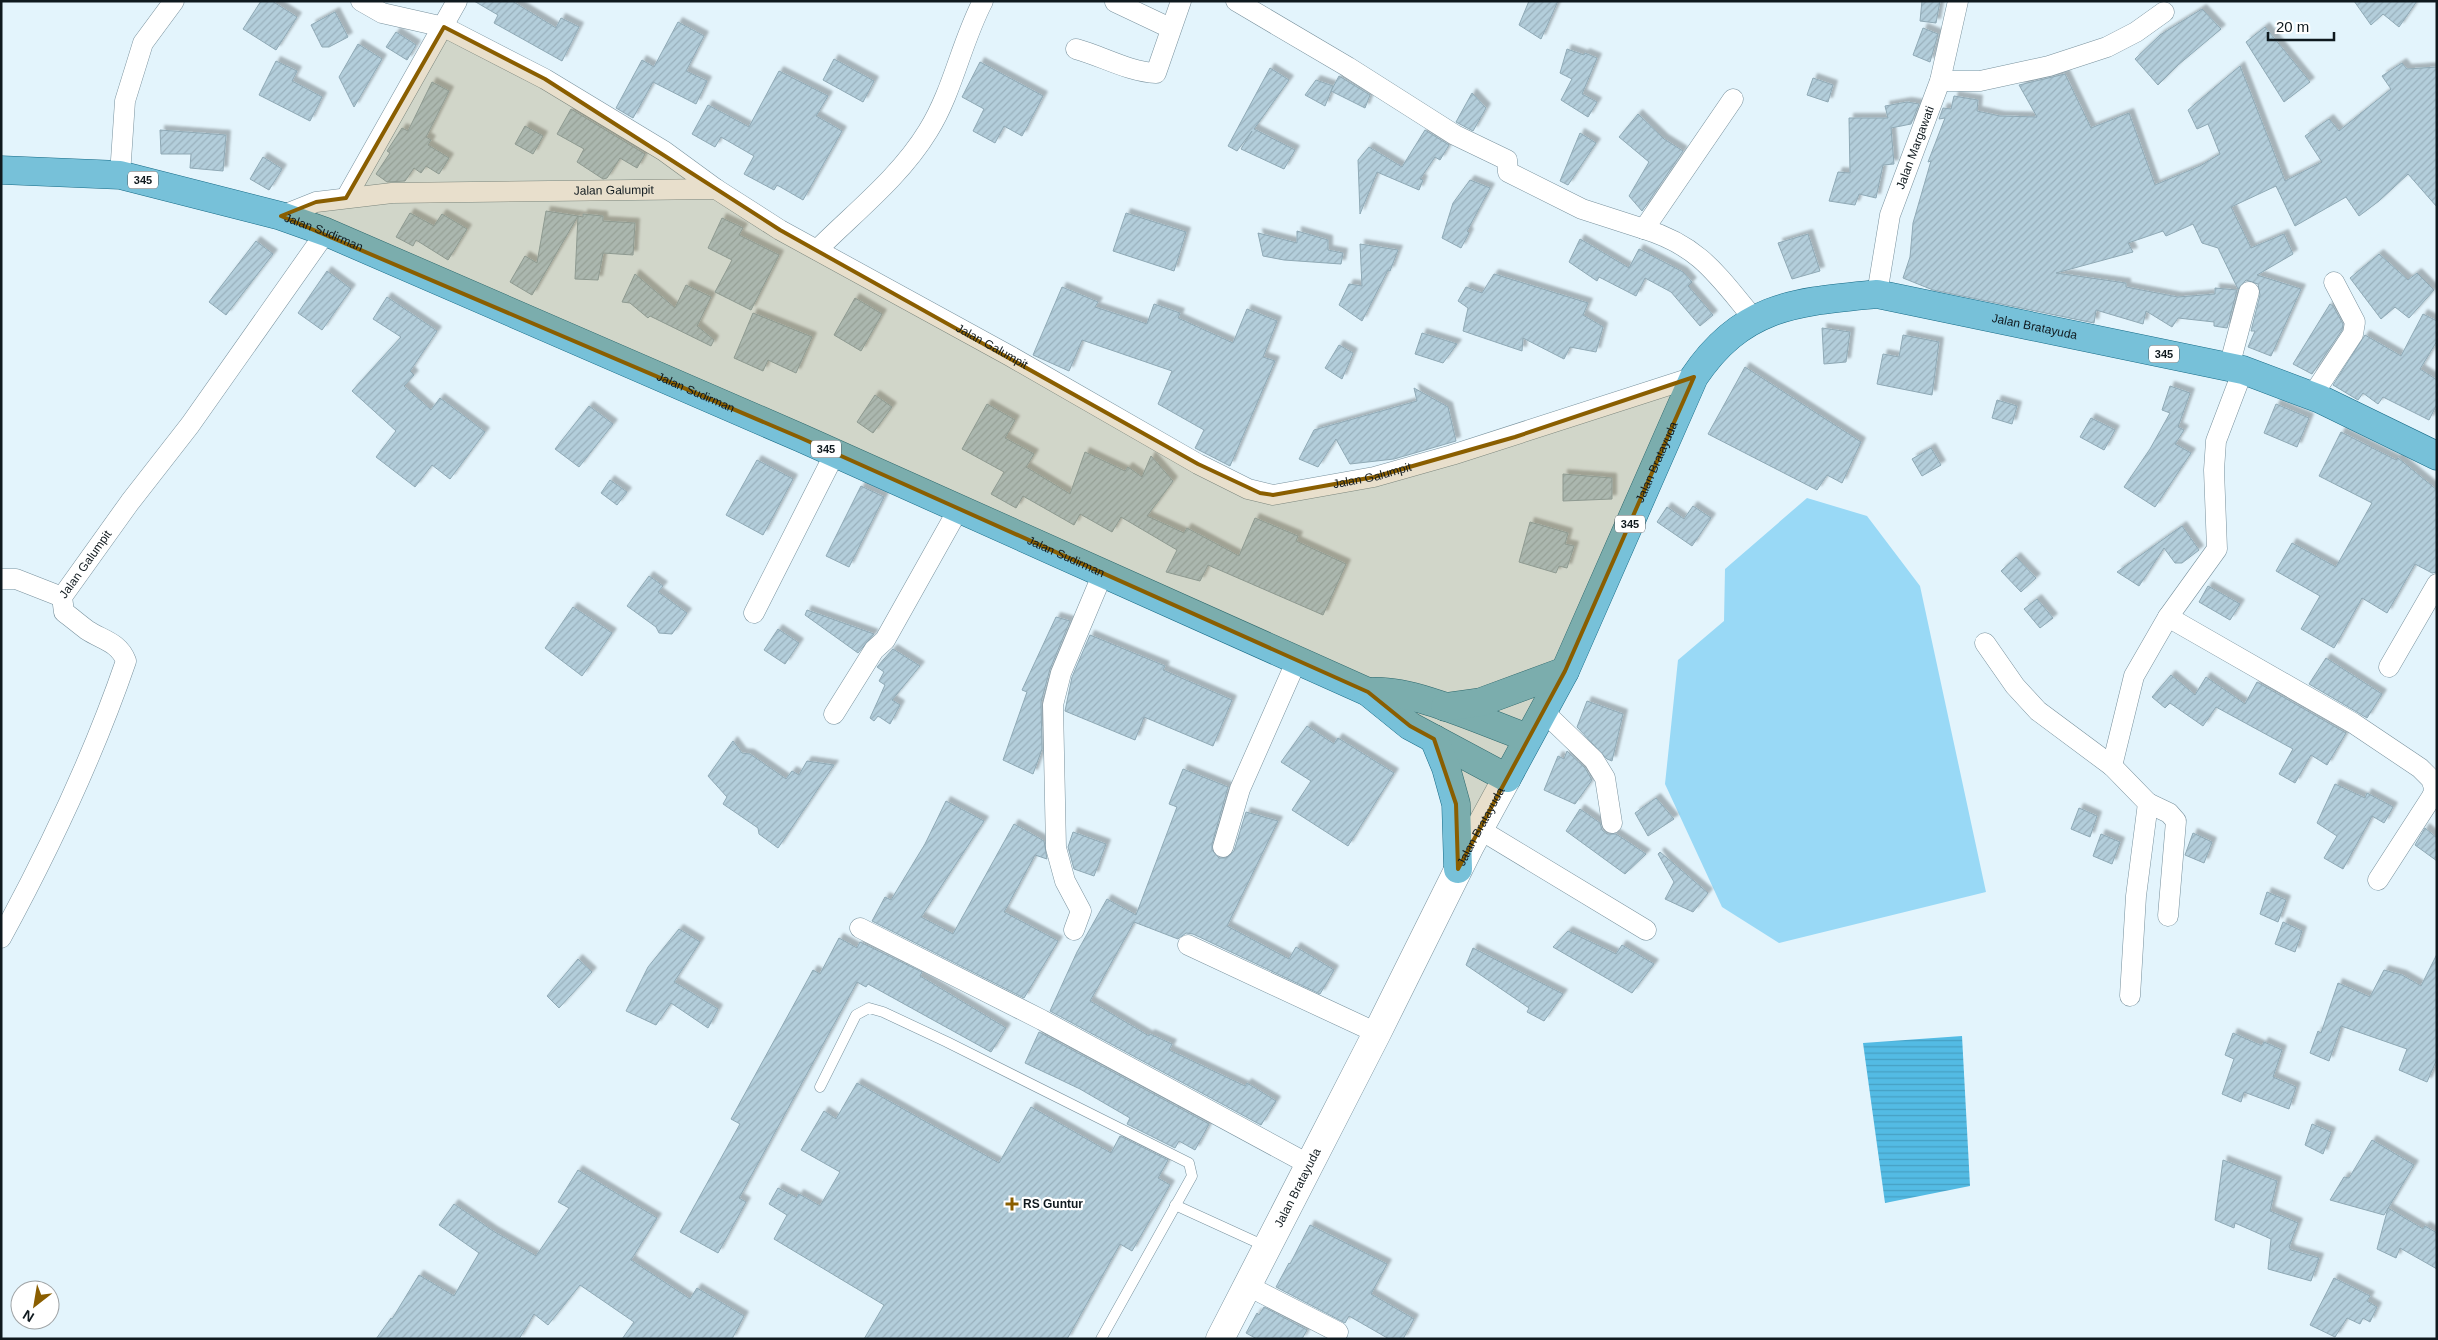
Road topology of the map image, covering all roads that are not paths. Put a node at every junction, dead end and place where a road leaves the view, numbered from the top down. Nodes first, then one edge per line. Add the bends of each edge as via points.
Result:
1 (174, 1) edge
2 (361, 1) edge
3 (457, 1) edge
4 (982, 1) edge
5 (1181, 1) edge
6 (1236, 1) edge
7 (1958, 1) edge
8 (1115, 2) edge
9 (2164, 12) dead end
10 (444, 27) junction
11 (1170, 28) junction
12 (1076, 49) dead end
13 (1940, 81) junction
14 (1733, 99) dead end
15 (1, 170) edge
16 (120, 175) junction
17 (716, 189) junction
18 (346, 198) junction
19 (281, 216) junction
20 (1644, 229) junction
21 (326, 232) junction
22 (817, 250) junction
23 (2334, 282) dead end
24 (2249, 292) dead end
25 (1877, 294) junction
26 (1754, 319) junction
27 (2236, 368) junction
28 (1694, 377) junction
29 (2312, 396) junction
30 (835, 453) junction
31 (2437, 456) edge
32 (959, 508) junction
33 (1103, 573) junction
34 (1, 579) edge
35 (2437, 584) edge
36 (62, 597) junction
37 (754, 613) dead end
38 (2168, 617) junction
39 (1985, 643) dead end
40 (1296, 662) junction
41 (2389, 667) dead end
42 (1565, 671) junction
43 (1368, 692) junction
44 (1444, 708) junction
45 (1543, 711) junction
46 (834, 714) dead end
47 (1528, 738) junction
48 (1434, 739) junction
49 (2112, 766) junction
50 (1507, 778) junction
51 (2148, 803) junction
52 (1612, 823) dead end
53 (1479, 829) junction
54 (1223, 847) dead end
55 (1458, 869) junction
56 (2378, 880) dead end
57 (2168, 916) dead end
58 (860, 928) dead end
59 (1074, 930) dead end
60 (1646, 930) dead end
61 (1, 937) edge
62 (1188, 945) dead end
63 (2130, 996) dead end
64 (1377, 1033) junction
65 (820, 1087) dead end
66 (1310, 1165) junction
67 (1175, 1205) junction
68 (1268, 1247) junction
69 (1248, 1286) junction
70 (1338, 1332) dead end
71 (1101, 1339) edge
72 (1220, 1339) edge

1 - 16 street via 144,43 125,101
2 - 10 street via 382,13
3 - 10 street
4 - 22 street via 950,87 928,131 876,194
5 - 11 street
6 - 20 street via 1455,135 1507,160 1508,172 1582,209
7 - 13 street, Jalan Margawati
8 - 11 street
9 - 13 street via 2107,47 2049,66 1980,81
10 - 17 street via 545,79 664,152
10 - 18 street
11 - 12 street via 1156,73 1120,65
13 - 25 street, Jalan Margawati via 1890,215
14 - 20 street
15 - 16 main road, Jalan Sudirman / 345
16 - 19 main road, Jalan Sudirman / 345
17 - 18 street, Jalan Galumpit via 410,193
17 - 22 street, Jalan Galumpit
18 - 19 street, Jalan Galumpit via 316,202
19 - 21 main road, Jalan Sudirman / 345
20 - 26 street via 1686,248 1709,265
21 - 30 main road, Jalan Sudirman / 345
21 - 36 street, Jalan Galumpit via 190,425
22 - 28 street, Jalan Galumpit via 1198,464 1248,489 1273,495 1374,477 1444,458
23 - 29 street via 2356,322 2353,334
24 - 27 street
25 - 26 main road, Jalan Bratayuda / 345 via 1794,303
25 - 27 main road, Jalan Bratayuda / 345
26 - 28 main road, Jalan Bratayuda / 345 via 1722,343
27 - 29 main road, Jalan Bratayuda / 345
27 - 38 street via 2216,441 2217,548
28 - 42 main road, Jalan Bratayuda / 345
29 - 31 main road, Jalan Bratayuda / 345
30 - 32 main road, Jalan Sudirman / 345
30 - 37 street
32 - 33 main road, Jalan Sudirman / 345
32 - 46 street via 884,640 874,650
33 - 40 main road, Jalan Sudirman / 345 via 1185,608
33 - 59 street via 1061,673 1053,705 1056,848 1065,881 1081,910
34 - 36 street via 16,579
35 - 41 street
36 - 61 street, Jalan Galumpit via 64,612 88,631 117,647 126,661 72,800
38 - 49 street via 2134,676
38 - 56 street via 2353,723 2420,768 2431,779 2435,790 2431,798
39 - 49 street via 2015,686 2038,711
40 - 43 main road, Jalan Sudirman / 345
40 - 54 street via 1240,788
42 - 44 main road, 345 via 1480,702
42 - 45 main road, Jalan Bratayuda / 345
43 - 44 main road, 345 via 1383,690
43 - 48 main road, 345 via 1410,726
44 - 47 main road, 345
45 - 47 main road, Jalan Bratayuda / 345
45 - 52 street via 1594,760 1605,778
47 - 50 main road, Jalan Bratayuda / 345
48 - 50 main road, 345
48 - 55 main road via 1456,804
49 - 51 street
50 - 53 street, Jalan Bratayuda
51 - 57 street via 2169,813 2176,821
51 - 63 street via 2136,896
53 - 55 street, Jalan Bratayuda
53 - 60 street
55 - 64 street, Jalan Bratayuda
58 - 66 street via 1042,1020
62 - 64 street
64 - 66 street, Jalan Bratayuda
65 - 67 lane via 856,1015 869,1008 883,1012 1189,1163 1192,1176
66 - 68 street, Jalan Bratayuda
67 - 68 lane
67 - 71 lane
68 - 69 street, Jalan Bratayuda
69 - 70 street
69 - 72 street, Jalan Bratayuda

